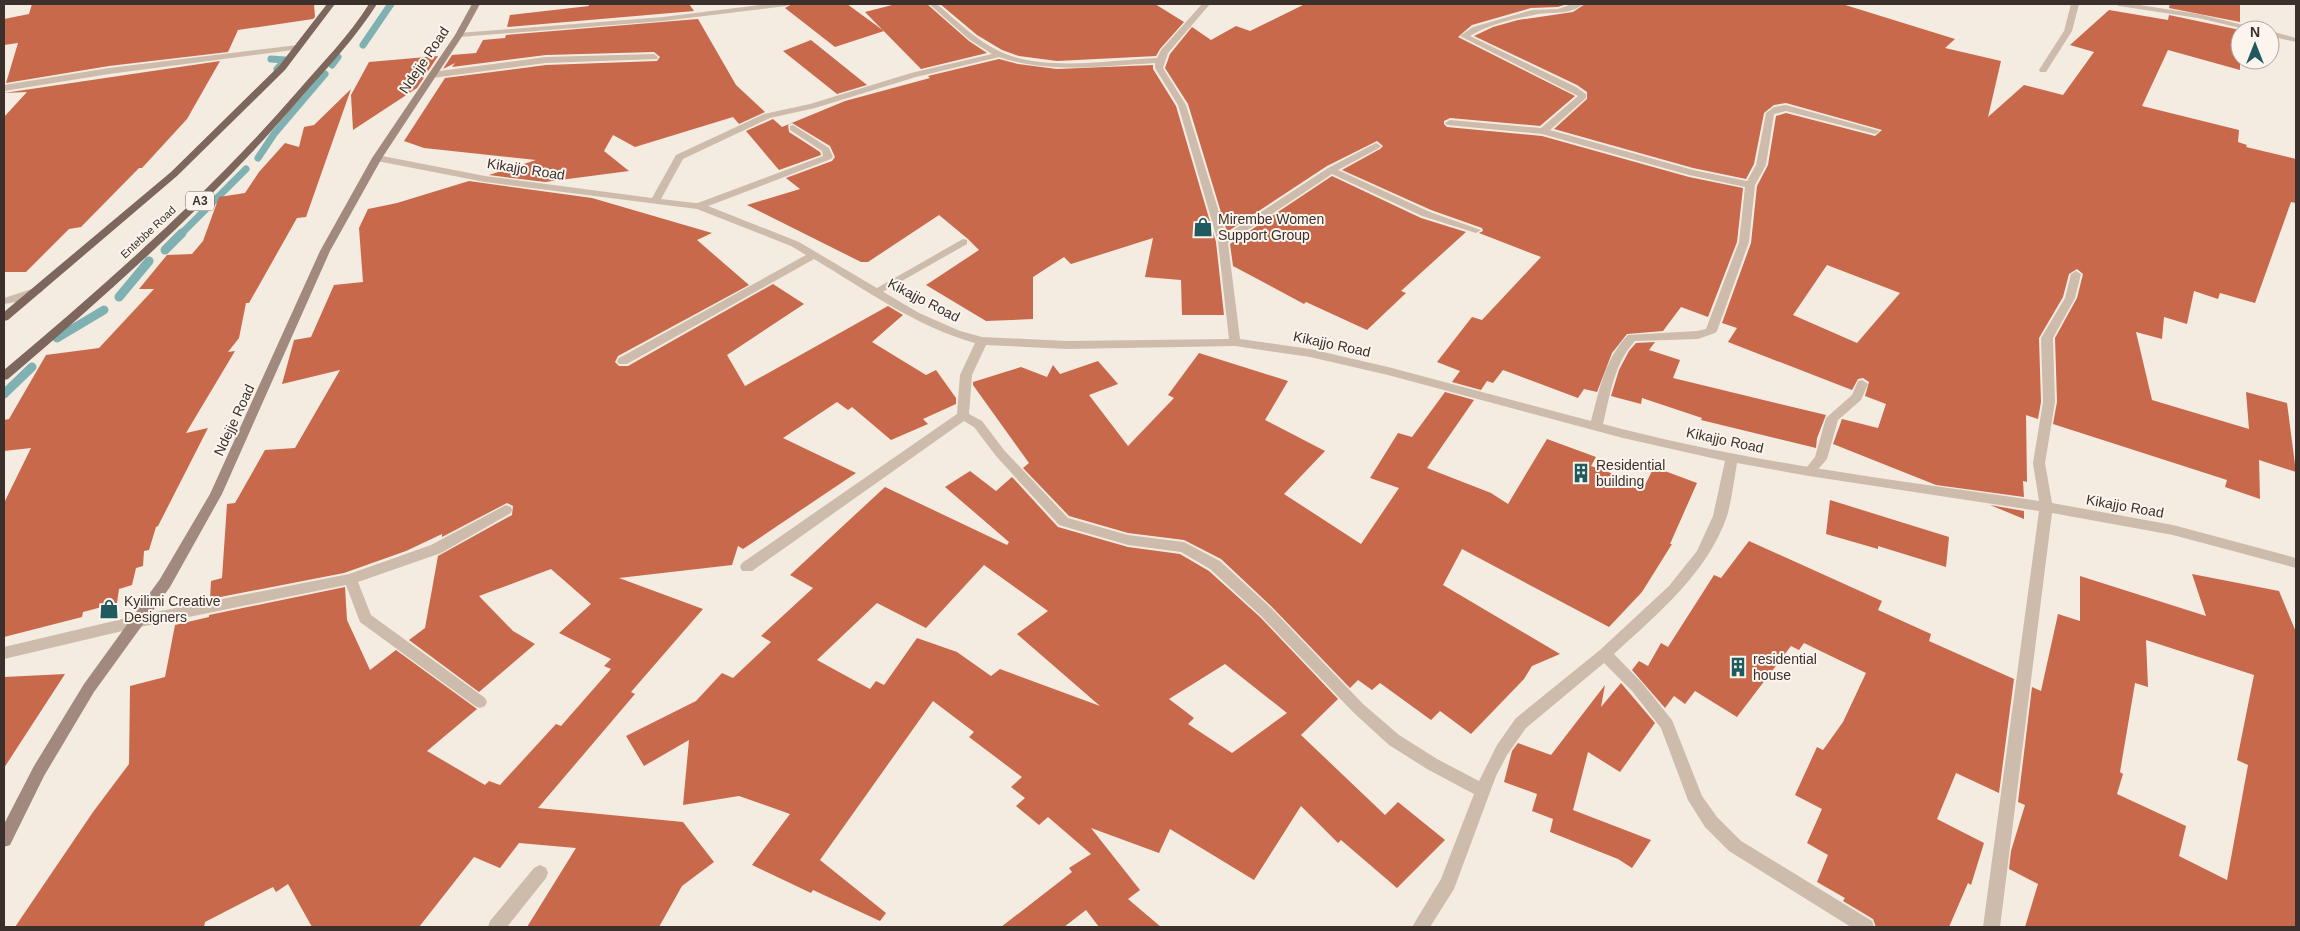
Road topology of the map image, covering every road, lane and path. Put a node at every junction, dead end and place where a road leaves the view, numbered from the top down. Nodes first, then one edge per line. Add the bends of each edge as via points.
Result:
1 (331, 4) edge
2 (373, 4) edge
3 (476, 4) edge
4 (786, 4) edge
5 (933, 4) edge
6 (1206, 4) edge
7 (1579, 4) edge
8 (2075, 4) edge
9 (2119, 4) edge
10 (2230, 22) edge
11 (459, 35) junction
12 (2280, 36) edge
13 (2296, 40) edge
14 (298, 46) junction
15 (999, 55) junction
16 (654, 56) dead end
17 (1160, 60) junction
18 (2043, 70) dead end
19 (432, 75) junction
20 (4, 88) edge
21 (1450, 122) dead end
22 (793, 128) dead end
23 (1543, 130) junction
24 (1876, 131) dead end
25 (1376, 146) dead end
26 (377, 158) junction
27 (1331, 170) junction
28 (1750, 185) junction
29 (655, 201) junction
30 (699, 206) junction
31 (1476, 230) dead end
32 (963, 242) dead end
33 (1223, 242) junction
34 (814, 256) junction
35 (2076, 274) dead end
36 (38, 290) junction
37 (875, 292) junction
38 (6, 302) edge
39 (4, 318) edge
40 (982, 341) junction
41 (1235, 342) junction
42 (622, 361) dead end
43 (4, 376) edge
44 (1862, 384) dead end
45 (963, 416) junction
46 (1596, 426) junction
47 (1732, 458) junction
48 (1809, 472) junction
49 (2046, 507) junction
50 (506, 510) dead end
51 (2296, 563) edge
52 (747, 566) dead end
53 (350, 578) junction
54 (135, 622) junction
55 (4, 653) edge
56 (1605, 654) junction
57 (480, 702) dead end
58 (1483, 791) junction
59 (4, 840) edge
60 (540, 873) dead end
61 (496, 927) edge
62 (1420, 927) edge
63 (1866, 927) edge
64 (1990, 927) edge

1 - 14 main road, Entebbe Road
2 - 43 main road, Entebbe Road / A3 via 360,24 274,125 223,180 78,314
3 - 11 street, Ndejje Road
4 - 11 street via 664,19
5 - 15 street
6 - 17 street
7 - 23 street via 1559,11 1536,12 1476,29 1464,36 1583,96
8 - 18 street via 2074,17 2064,39
9 - 10 street via 2199,13
11 - 19 street, Ndejje Road
12 - 13 street
14 - 20 street
14 - 36 main road, Entebbe Road via 282,68 174,174
15 - 17 street via 1031,63 1057,64
15 - 29 street via 767,116 679,157
16 - 19 street via 546,60
17 - 33 street via 1159,68 1187,119
19 - 26 street, Ndejje Road
21 - 23 street
22 - 30 street via 826,150 828,158
23 - 28 street via 1692,173
24 - 28 street via 1786,108 1777,109 1770,113 1761,165
25 - 27 street
26 - 29 street, Kikajjo Road via 485,179
26 - 54 street, Ndejje Road via 325,251 216,494 165,583
27 - 31 street via 1426,214
27 - 33 street
28 - 46 street via 1744,242 1710,331 1698,335 1632,338 1623,344
29 - 30 street, Kikajjo Road
30 - 34 street, Kikajjo Road via 794,244
32 - 37 street
33 - 41 street
34 - 37 street, Kikajjo Road
34 - 42 street
35 - 49 street via 2070,298 2046,338 2049,402 2039,463
36 - 38 street
36 - 39 main road, Entebbe Road
37 - 40 street, Kikajjo Road via 925,320
40 - 41 street, Kikajjo Road via 1067,345
40 - 45 street via 966,375
41 - 46 street, Kikajjo Road via 1310,353 1388,371
44 - 48 street via 1857,397 1832,418 1821,459
45 - 52 street
45 - 58 street via 978,424 1000,453 1064,522 1128,540 1184,547 1215,565 1394,740
46 - 47 street, Kikajjo Road
47 - 48 street, Kikajjo Road
47 - 56 street via 1720,516 1702,554 1674,590
48 - 49 street, Kikajjo Road
49 - 51 street, Kikajjo Road via 2173,530
49 - 64 street
50 - 53 street via 436,549
53 - 54 street
53 - 57 street via 365,618
54 - 55 street
54 - 59 street, Ndejje Road via 89,688 39,771
56 - 58 street via 1521,723 1489,774
56 - 63 street via 1667,725 1696,800 1711,822 1735,846
58 - 62 street via 1448,884
60 - 61 street

